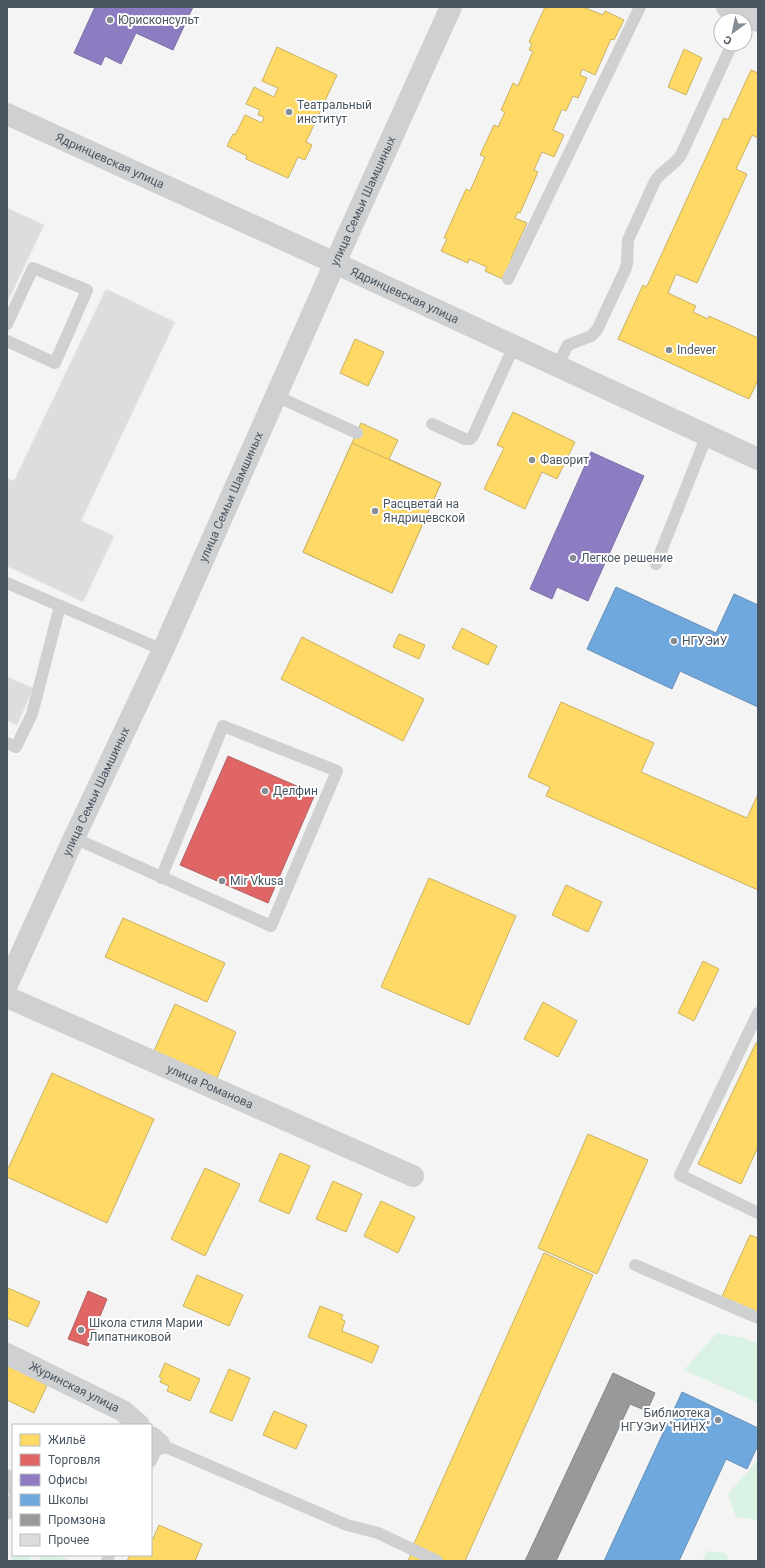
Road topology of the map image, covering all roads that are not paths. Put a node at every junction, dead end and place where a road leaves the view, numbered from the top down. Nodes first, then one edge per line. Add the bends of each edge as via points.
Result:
1 (451, 7) edge
2 (640, 7) edge
3 (728, 52) edge
4 (7, 114) edge
5 (335, 263) junction
6 (508, 279) dead end
7 (7, 324) edge
8 (7, 341) edge
9 (514, 346) junction
10 (558, 366) junction
11 (276, 396) junction
12 (432, 424) dead end
13 (356, 433) dead end
14 (707, 435) junction
15 (758, 459) edge
16 (656, 564) dead end
17 (7, 583) edge
18 (60, 606) junction
19 (163, 650) junction
20 (7, 743) edge
21 (74, 838) junction
22 (161, 878) junction
23 (7, 985) edge
24 (7, 997) edge
25 (758, 1013) edge
26 (413, 1176) dead end
27 (758, 1213) edge
28 (635, 1265) dead end
29 (758, 1318) edge
30 (7, 1354) edge
31 (137, 1424) edge
32 (154, 1447) edge
33 (7, 1475) edge
34 (12, 1488) edge
35 (12, 1502) edge
36 (7, 1514) edge
37 (437, 1561) edge

1 - 5 street, улица Семьи Шамшиных
2 - 6 lane
3 - 10 lane via 681,155 659,174 655,181 628,240 625,270 597,330 591,336 568,345
4 - 5 street, Ядринцевская улица
5 - 9 street, Ядринцевская улица
5 - 11 street, улица Семьи Шамшиных
7 - 8 lane via 33,268 87,290 55,363
9 - 10 street, Ядринцевская улица
9 - 12 lane via 470,439
10 - 14 street, Ядринцевская улица
11 - 13 lane
11 - 19 street, улица Семьи Шамшиных
14 - 15 street, Ядринцевская улица
14 - 16 lane
17 - 18 lane
18 - 19 lane
18 - 20 lane via 32,714 16,746
19 - 21 street, улица Семьи Шамшиных
21 - 22 lane
21 - 23 street, улица Семьи Шамшиных
22 - 22 lane via 271,926 337,771 223,726
24 - 26 street, улица Романова
25 - 27 lane via 680,1175
28 - 29 lane
30 - 31 street, Журинская улица via 123,1411
32 - 37 lane via 348,1525 378,1533
33 - 34 lane
35 - 36 lane

